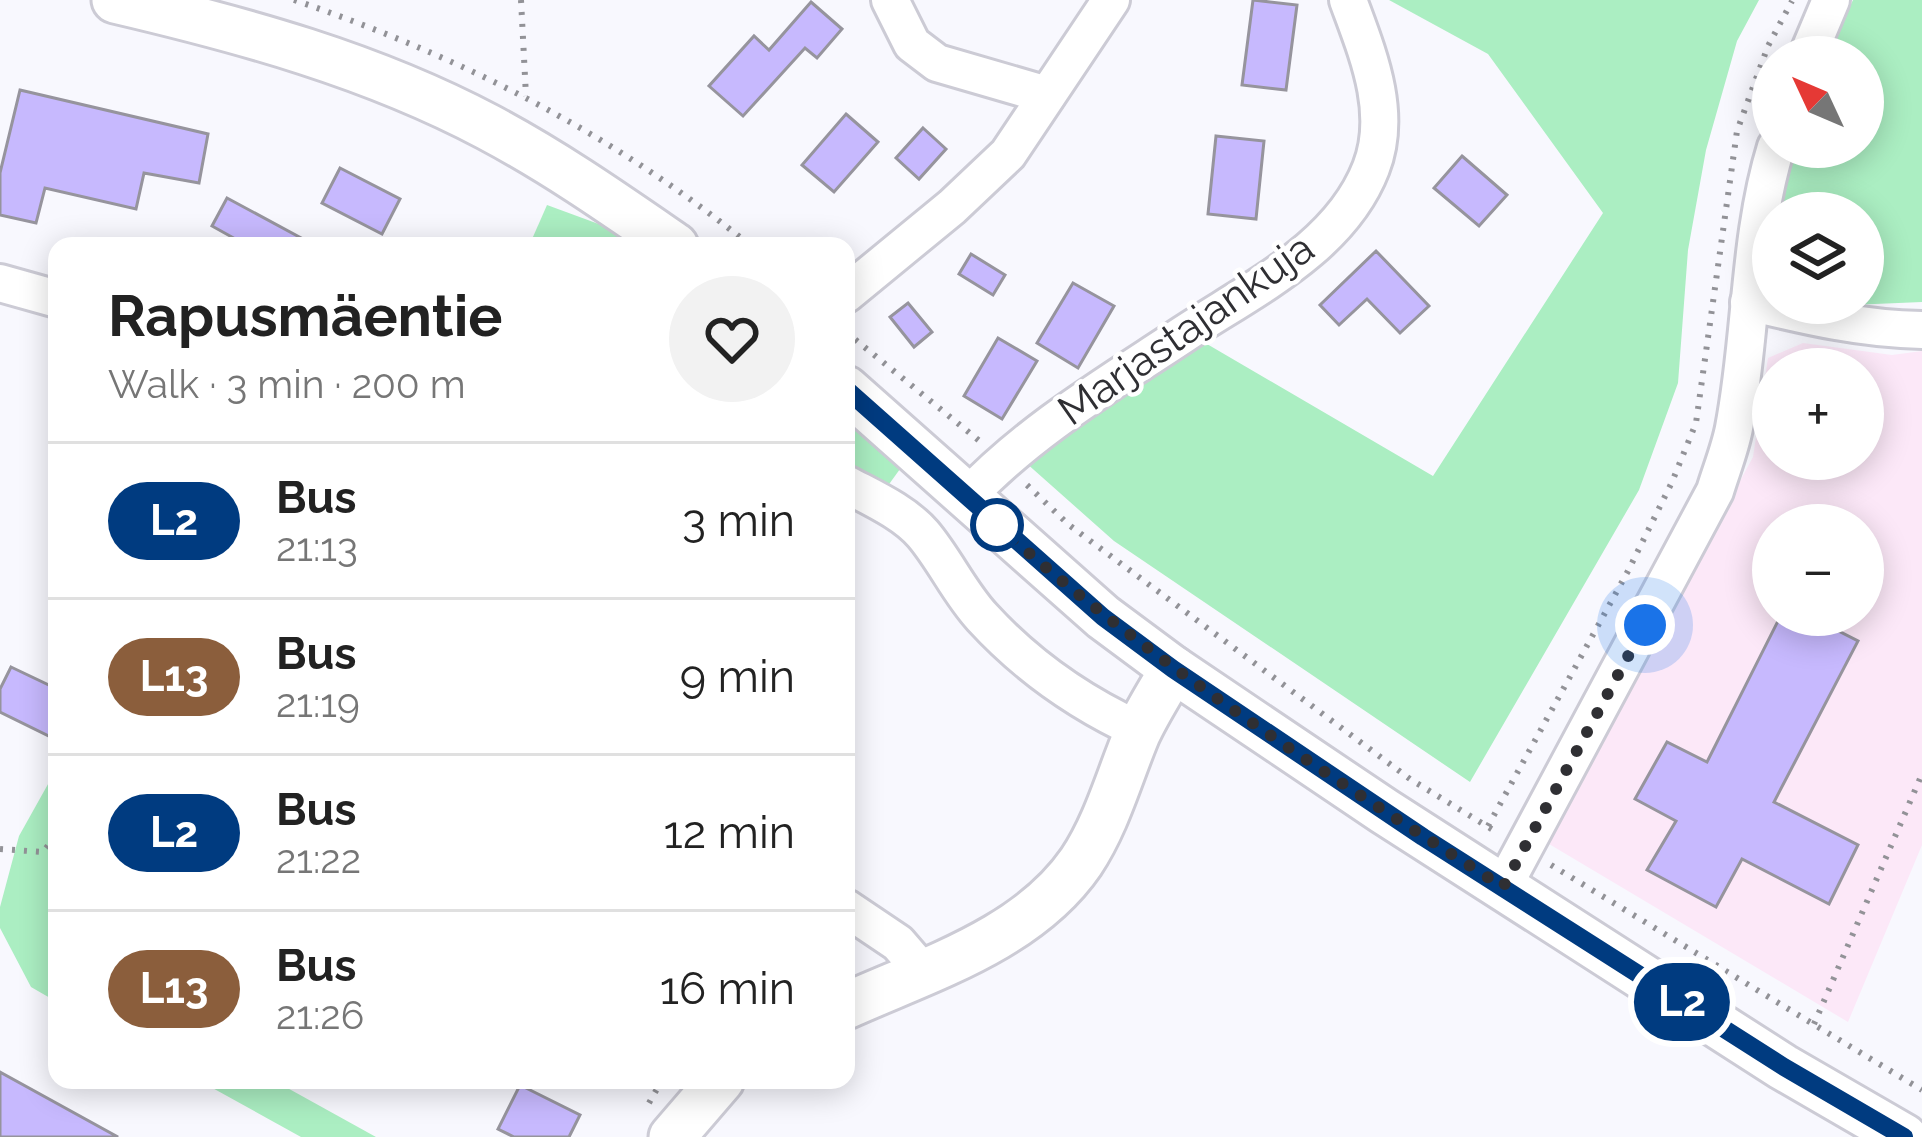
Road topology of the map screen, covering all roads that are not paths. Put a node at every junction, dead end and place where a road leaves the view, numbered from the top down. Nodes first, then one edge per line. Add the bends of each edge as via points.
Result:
1 (115, 0) edge
2 (890, 0) edge
3 (1111, 0) edge
4 (1348, 0) edge
5 (1831, 0) edge
6 (1816, 36) edge
7 (1047, 95) junction
8 (1769, 168) edge
9 (661, 237) edge
10 (0, 283) edge
11 (855, 287) edge
12 (48, 296) edge
13 (1749, 302) junction
14 (1922, 330) edge
15 (855, 397) edge
16 (855, 489) edge
17 (966, 498) junction
18 (1173, 669) junction
19 (1139, 730) junction
20 (1513, 868) junction
21 (855, 914) edge
22 (922, 972) junction
23 (855, 1002) edge
24 (700, 1089) edge
25 (672, 1137) edge
26 (1904, 1137) edge

1 - 9 street via 301,49 388,82 485,125
2 - 7 street via 912,44 938,63
3 - 7 street
4 - 17 street, Marjastajankuja via 1375,75 1379,125 1372,166 1344,215 1304,255 1051,422
5 - 6 street
7 - 11 street via 1008,154
8 - 13 street
10 - 12 street
13 - 14 street via 1840,323
13 - 20 street via 1734,430 1715,491
15 - 17 street
16 - 19 street via 921,531 982,617 1052,680
17 - 18 street
18 - 19 street
18 - 20 street
19 - 22 street via 1108,812 1057,894 1020,925
20 - 26 street via 1784,1067
21 - 22 street via 898,943
22 - 23 street
24 - 25 street

